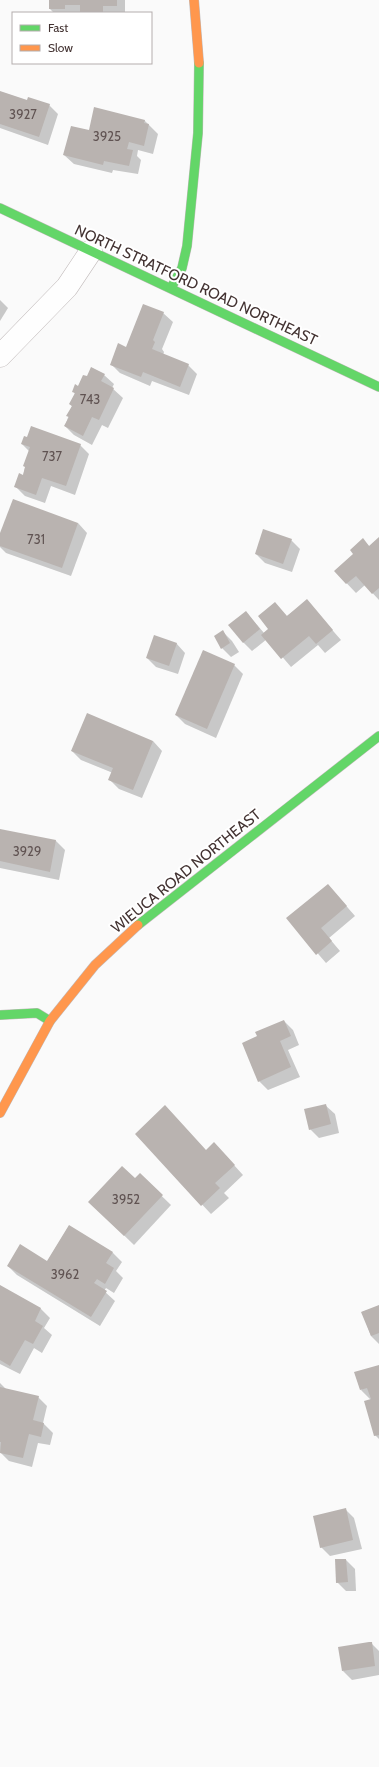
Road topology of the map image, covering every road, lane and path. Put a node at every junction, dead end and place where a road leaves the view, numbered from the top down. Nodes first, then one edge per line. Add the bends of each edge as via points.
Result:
1 (194, 0) edge
2 (0, 208) edge
3 (91, 251) junction
4 (171, 288) junction
5 (0, 356) edge
6 (379, 387) edge
7 (379, 736) edge
8 (0, 1015) edge
9 (50, 1021) junction
10 (0, 1113) edge

1 - 4 street via 199,54 198,133 187,246 182,268
2 - 3 street, NORTH STRATFORD ROAD NORTHEAST
3 - 4 street, NORTH STRATFORD ROAD NORTHEAST
3 - 5 street via 67,287
4 - 6 street, NORTH STRATFORD ROAD NORTHEAST
7 - 9 street, WIEUCA ROAD NORTHEAST via 149,915 95,965
8 - 9 street via 37,1013
9 - 10 street, WIEUCA ROAD NORTHEAST

